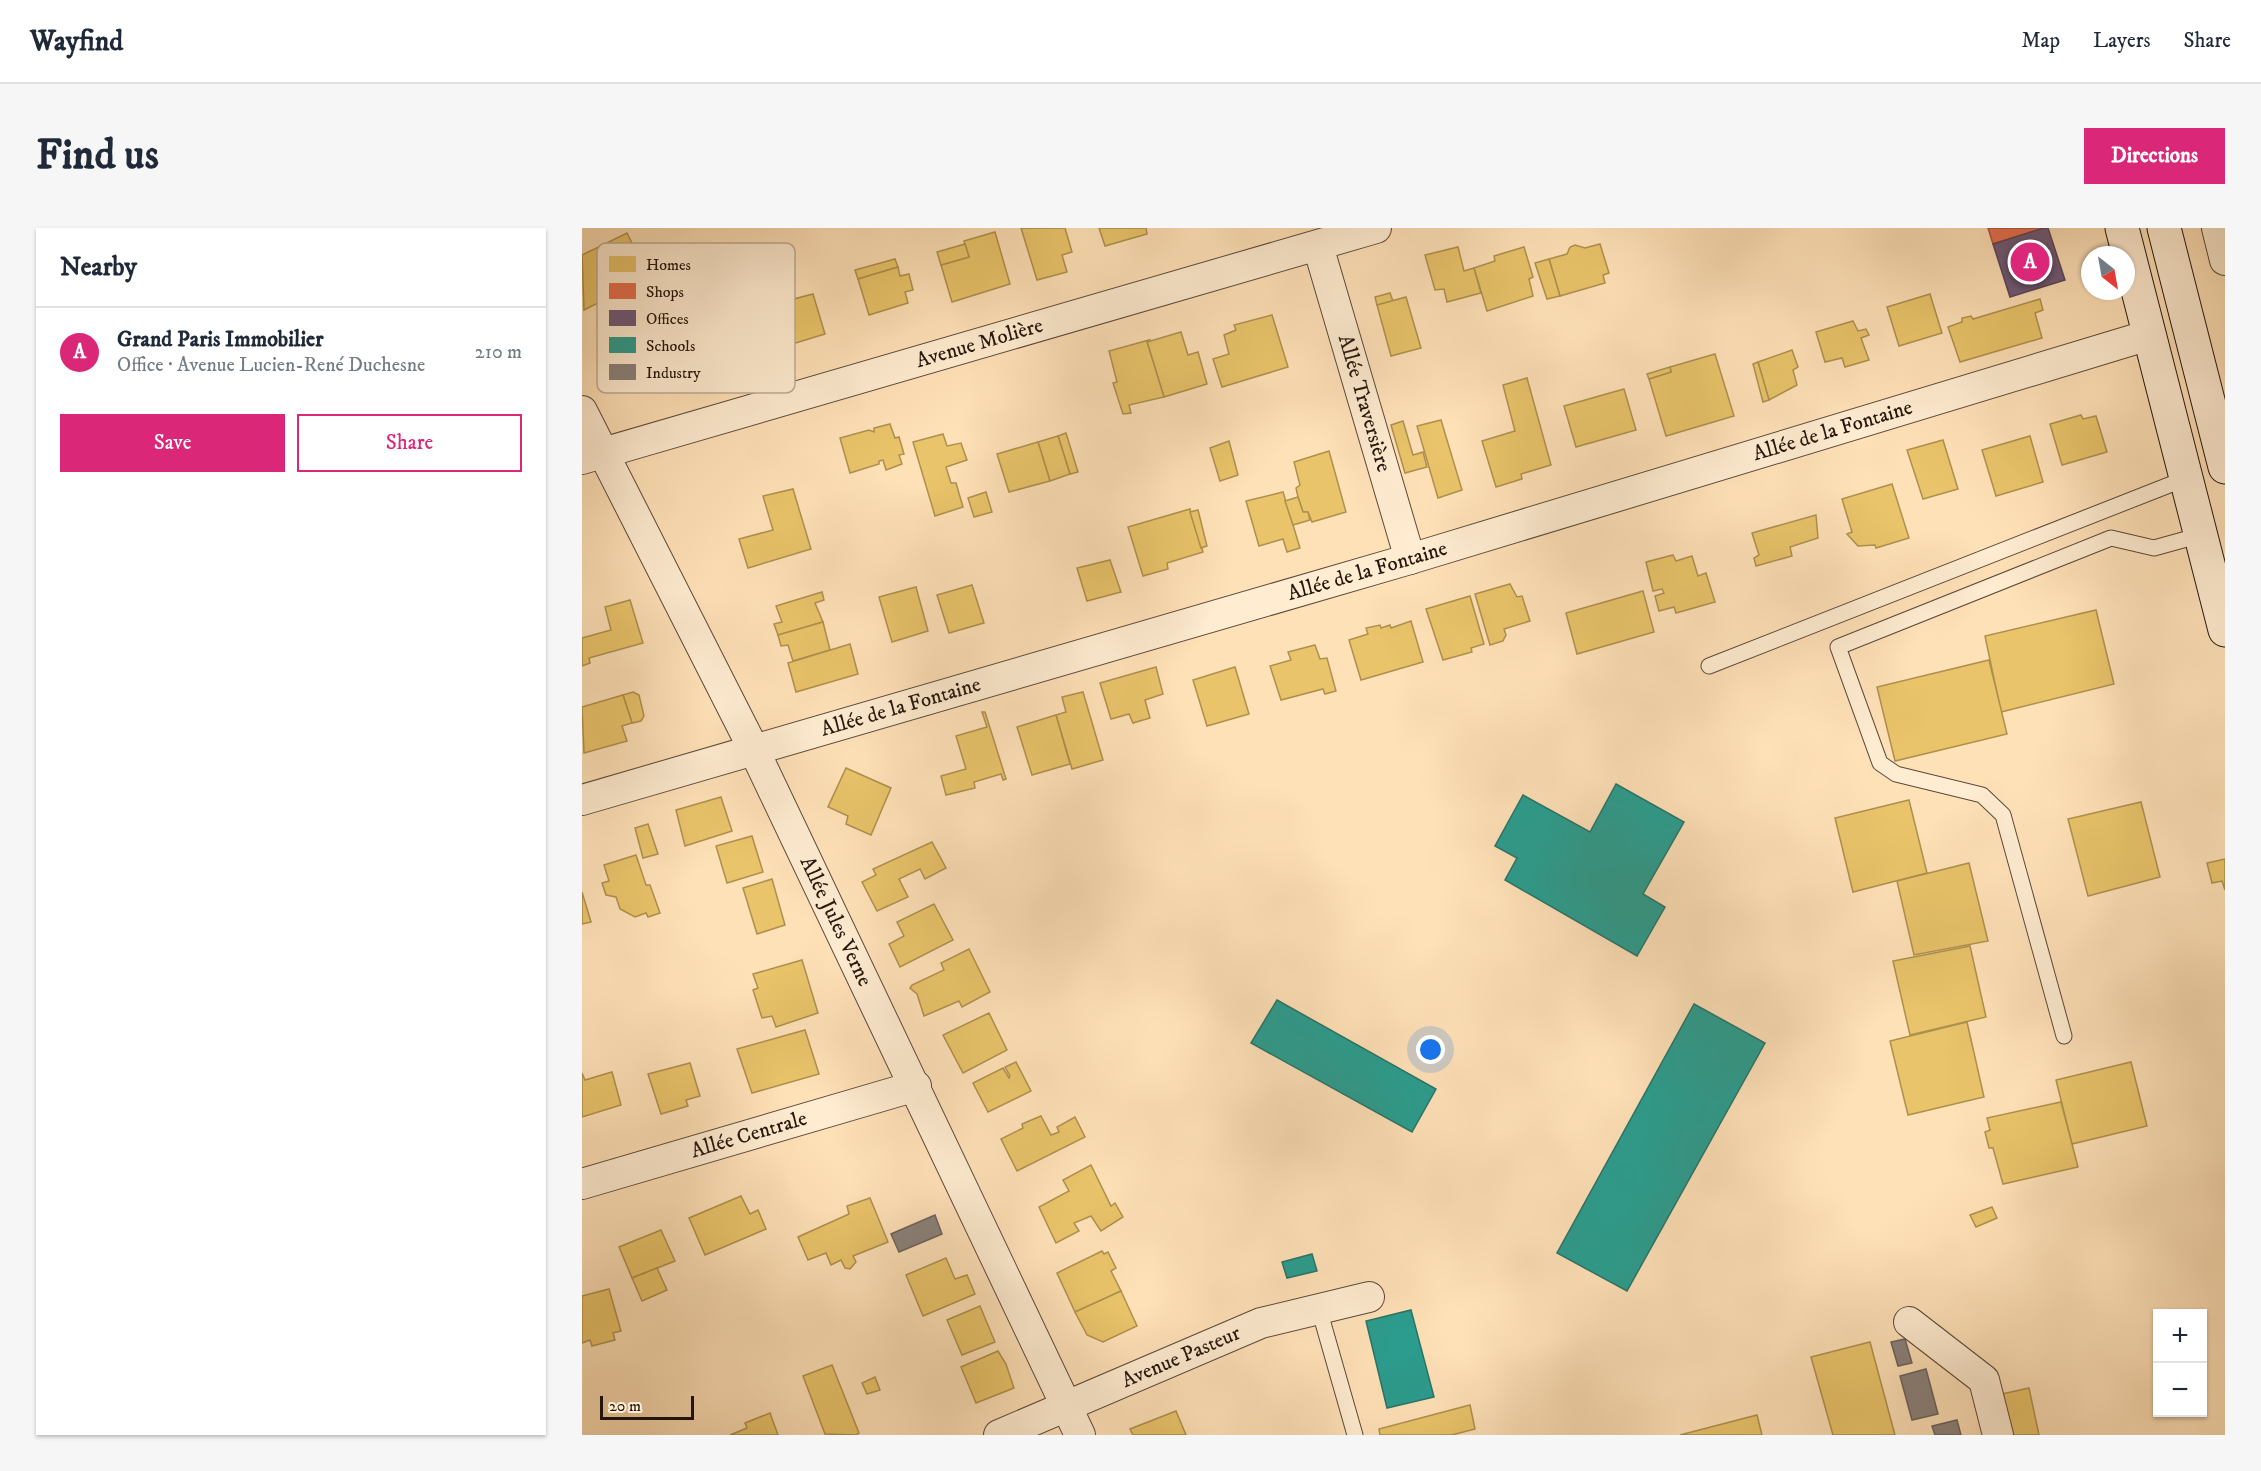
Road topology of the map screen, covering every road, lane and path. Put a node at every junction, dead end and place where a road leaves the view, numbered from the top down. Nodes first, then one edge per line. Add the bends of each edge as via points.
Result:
1 (1376, 228) edge
2 (2122, 228) edge
3 (2164, 228) edge
4 (2217, 228) edge
5 (1318, 246) junction
6 (2225, 260) edge
7 (2149, 334) junction
8 (582, 411) edge
9 (592, 456) edge
10 (2225, 467) edge
11 (2187, 478) junction
12 (2201, 535) junction
13 (1410, 559) junction
14 (2225, 630) edge
15 (1709, 666) dead end
16 (754, 750) junction
17 (582, 800) edge
18 (2064, 1036) dead end
19 (916, 1086) junction
20 (582, 1184) edge
21 (1370, 1297) dead end
22 (1319, 1309) junction
23 (1909, 1322) dead end
24 (1068, 1406) junction
25 (999, 1435) edge
26 (1080, 1435) edge
27 (1356, 1435) edge
28 (1998, 1435) edge

1 - 5 street, Avenue Molière
2 - 7 main road
3 - 10 main road
4 - 6 street
5 - 9 street, Avenue Molière
5 - 13 street, Allée Traversière
7 - 11 main road
7 - 13 street, Allée de la Fontaine
8 - 9 street, Allée Jules Verne
9 - 16 street, Allée Jules Verne
11 - 12 main road
11 - 15 lane
12 - 14 main road
12 - 18 lane via 2154,548 2111,538 1838,647 1880,763 1896,774 1982,795 2003,815
13 - 16 street, Allée de la Fontaine
16 - 17 street, Allée de la Fontaine
16 - 19 street, Allée Jules Verne
19 - 20 street, Allée Centrale
19 - 24 street, Allée Jules Verne
21 - 22 street, Avenue Pasteur
22 - 24 street, Avenue Pasteur via 1261,1323
22 - 27 lane
23 - 28 street via 1984,1380
24 - 25 street, Avenue Pasteur
24 - 26 street, Allée Jules Verne

